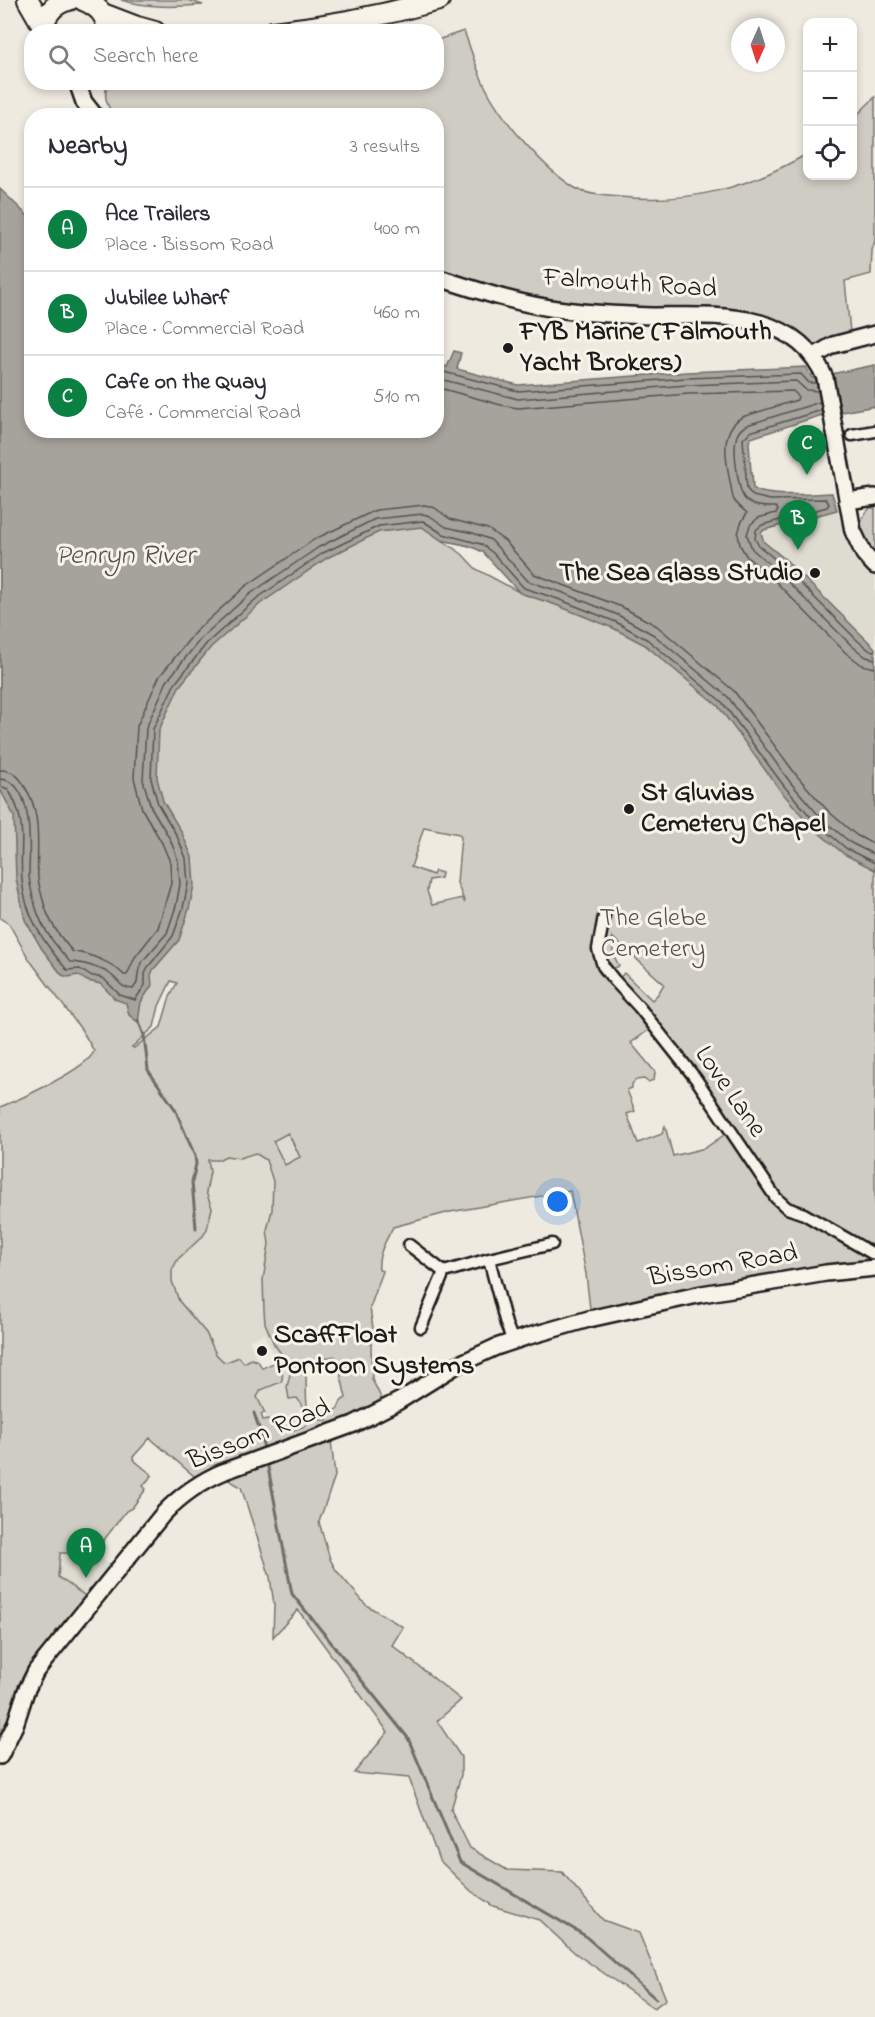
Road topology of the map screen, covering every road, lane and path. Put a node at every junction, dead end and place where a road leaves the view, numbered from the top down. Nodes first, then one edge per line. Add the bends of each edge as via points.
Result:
1 (28, 0) edge
2 (64, 0) edge
3 (83, 0) edge
4 (439, 0) edge
5 (105, 23) edge
6 (40, 24) edge
7 (45, 24) edge
8 (327, 24) edge
9 (80, 90) edge
10 (89, 90) edge
11 (88, 108) edge
12 (99, 108) edge
13 (444, 279) edge
14 (875, 334) edge
15 (816, 362) junction
16 (875, 431) edge
17 (852, 435) dead end
18 (875, 497) edge
19 (847, 501) junction
20 (875, 566) edge
21 (604, 916) dead end
22 (552, 1244) dead end
23 (409, 1245) dead end
24 (875, 1255) edge
25 (489, 1259) junction
26 (875, 1268) edge
27 (444, 1272) junction
28 (421, 1327) dead end
29 (513, 1341) junction
30 (2, 1747) edge

1 - 6 highway
2 - 7 highway via 54,7
3 - 5 highway via 93,4
4 - 8 highway
9 - 11 street
10 - 12 street
13 - 15 street, Falmouth Road via 548,308 616,315 710,316 761,323 794,338
14 - 15 street via 833,345
15 - 19 street via 826,384
16 - 17 street
18 - 19 street
19 - 20 street via 853,531
21 - 24 street, Love Lane via 598,949 603,966 696,1079 776,1198 787,1208
22 - 25 street
23 - 27 street
25 - 27 street
25 - 29 street
26 - 29 street, Bissom Road via 702,1294 589,1319
27 - 28 street
29 - 30 street, Bissom Road via 457,1365 399,1401 331,1434 225,1471 173,1503 36,1671

